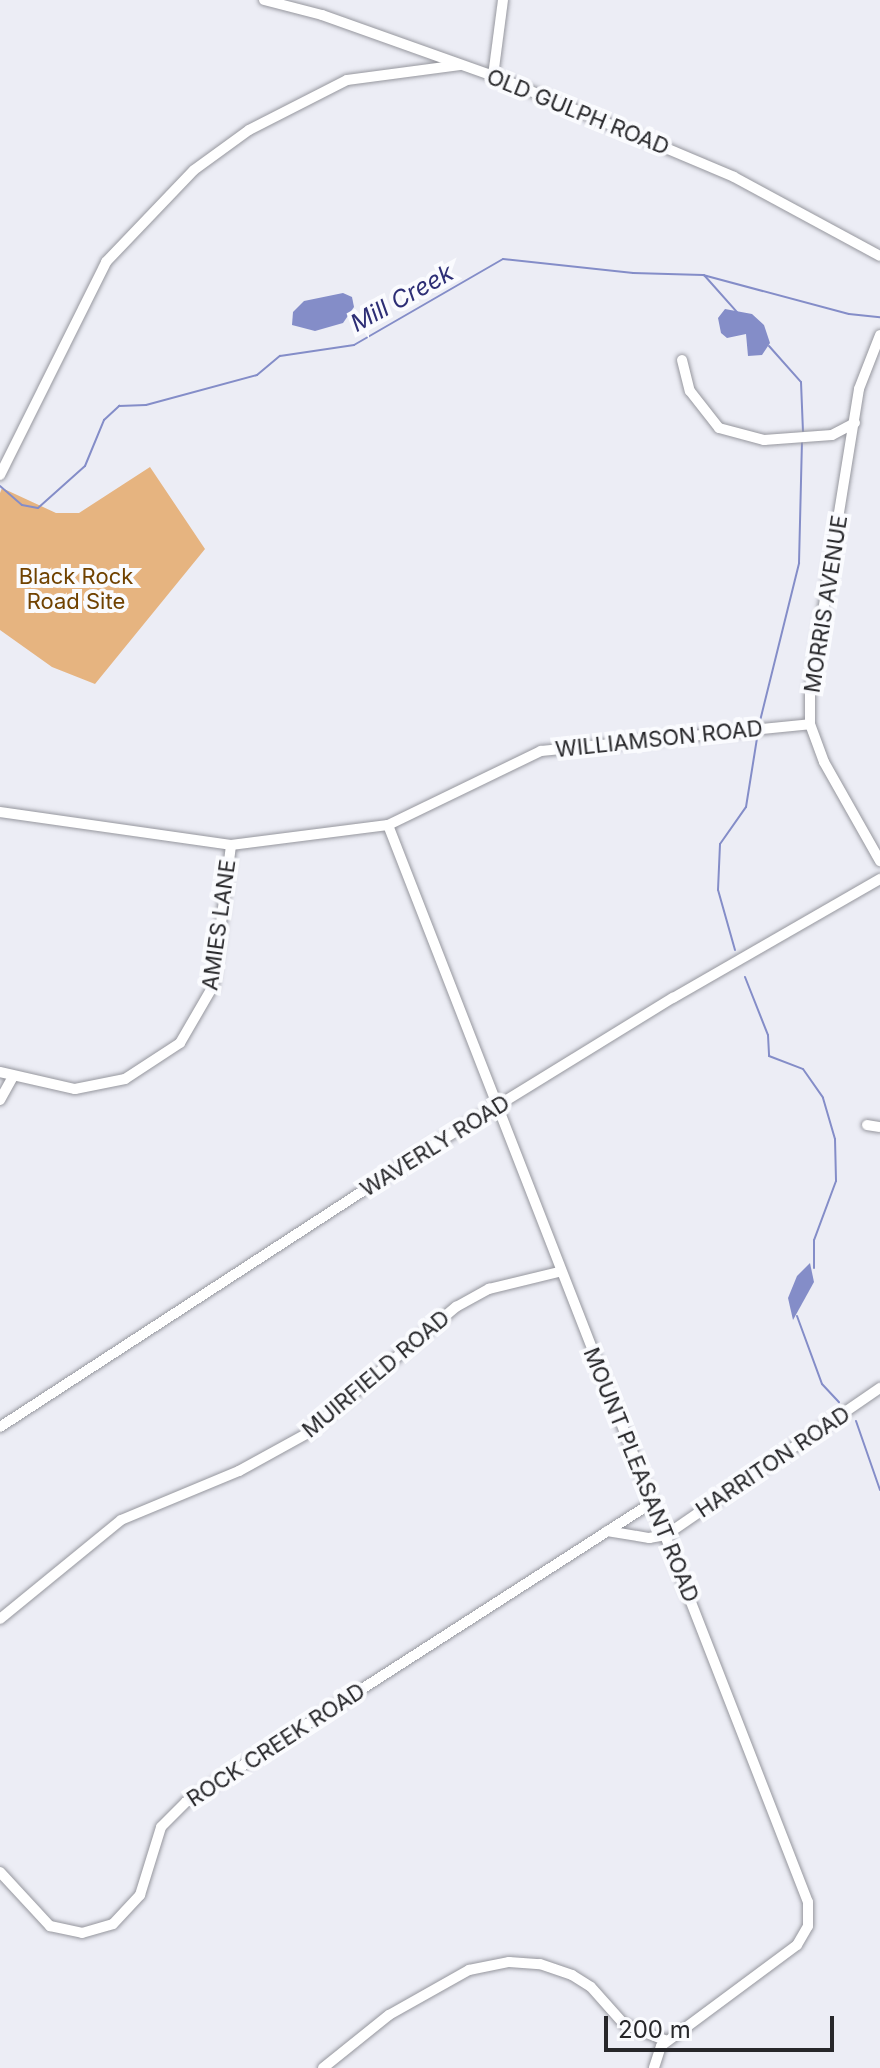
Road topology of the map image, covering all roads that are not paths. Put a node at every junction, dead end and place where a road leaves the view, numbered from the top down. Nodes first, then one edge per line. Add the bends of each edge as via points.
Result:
1 (264, 0) edge
2 (324, 0) edge
3 (503, 0) edge
4 (322, 15) junction
5 (426, 52) junction
6 (460, 65) junction
7 (427, 70) junction
8 (493, 76) junction
9 (880, 256) edge
10 (879, 337) edge
11 (682, 360) dead end
12 (855, 423) junction
13 (0, 475) edge
14 (810, 724) junction
15 (0, 812) edge
16 (388, 825) junction
17 (231, 845) junction
18 (880, 861) edge
19 (880, 879) edge
20 (0, 1072) edge
21 (13, 1077) junction
22 (0, 1100) edge
23 (497, 1107) junction
24 (867, 1125) dead end
25 (880, 1127) edge
26 (559, 1272) junction
27 (880, 1388) edge
28 (0, 1427) edge
29 (653, 1502) junction
30 (607, 1531) junction
31 (666, 1535) junction
32 (0, 1619) edge
33 (0, 1872) edge
34 (667, 2041) junction
35 (323, 2068) edge
36 (654, 2068) edge

1 - 4 street, OLD GULPH ROAD
2 - 4 street
3 - 8 street
4 - 5 street, OLD GULPH ROAD
5 - 6 street, OLD GULPH ROAD
5 - 7 street
6 - 7 street
6 - 8 street, OLD GULPH ROAD
7 - 13 street via 375,73 337,84 249,130 194,170 106,262
8 - 9 street, OLD GULPH ROAD via 734,177
10 - 12 street, MORRIS AVENUE via 862,375
11 - 12 street via 690,391 719,428 764,440 832,435
12 - 14 street, MORRIS AVENUE via 816,653
14 - 16 street, WILLIAMSON ROAD via 541,751
14 - 18 street, MORRIS AVENUE via 824,762
15 - 17 street, WILLIAMSON ROAD
16 - 17 street, WILLIAMSON ROAD
16 - 23 street, MOUNT PLEASANT ROAD
17 - 21 street, AMIES LANE via 213,986 180,1043 125,1079 75,1089
19 - 23 street, WAVERLY ROAD
20 - 21 street, AMIES LANE
21 - 22 street
23 - 26 street, MOUNT PLEASANT ROAD
23 - 28 street, WAVERLY ROAD
24 - 25 street
26 - 29 street, MOUNT PLEASANT ROAD
26 - 32 street, MUIRFIELD ROAD via 489,1289 456,1307 306,1434 239,1471 121,1520
27 - 31 street, HARRITON ROAD
29 - 30 street, ROCK CREEK ROAD
29 - 31 street, MOUNT PLEASANT ROAD
30 - 31 street via 649,1538
30 - 33 street, ROCK CREEK ROAD via 186,1802 161,1827 133,1907 113,1924 82,1933 50,1926
31 - 34 street, MOUNT PLEASANT ROAD via 809,1914 803,1936 789,1952
34 - 35 street via 624,2024 591,1987 572,1975 540,1964 509,1962 469,1970 402,2007
34 - 36 street, MOUNT PLEASANT ROAD via 654,2058

